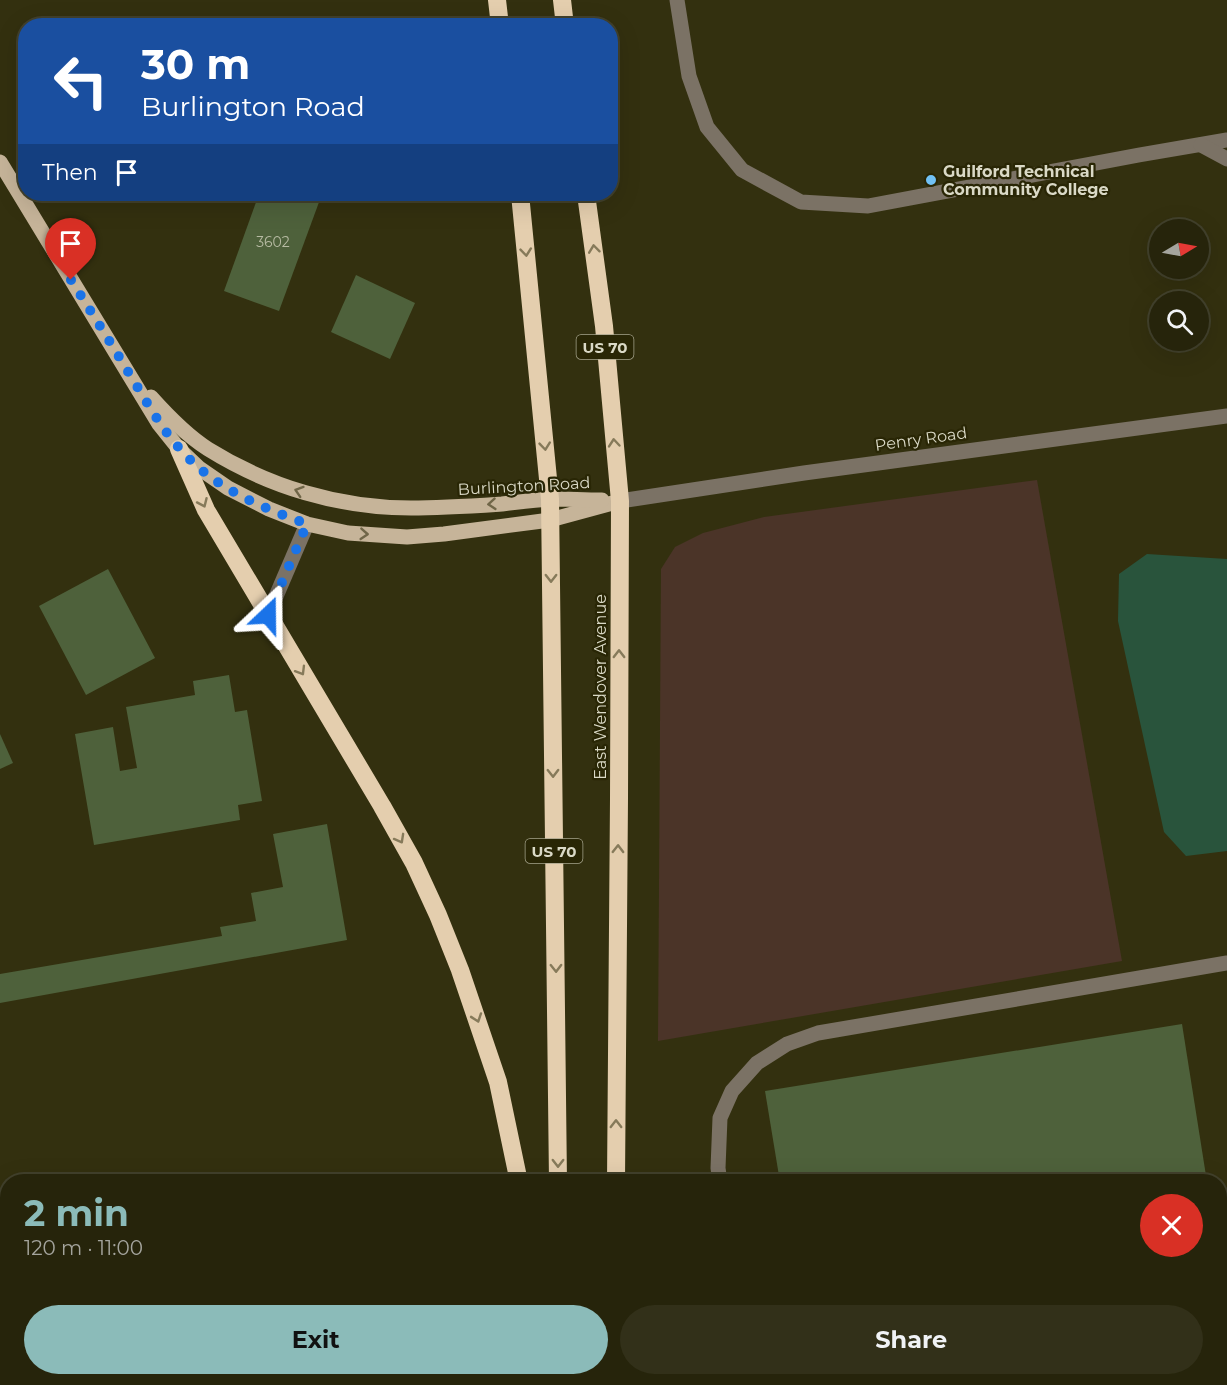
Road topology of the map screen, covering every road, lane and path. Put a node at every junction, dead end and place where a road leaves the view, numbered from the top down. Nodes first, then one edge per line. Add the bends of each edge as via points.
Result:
1 (497, 0) edge
2 (562, 0) edge
3 (677, 0) edge
4 (499, 18) edge
5 (564, 18) edge
6 (1227, 140) edge
7 (1202, 145) junction
8 (1227, 159) edge
9 (0, 162) edge
10 (18, 191) edge
11 (24, 201) edge
12 (521, 201) edge
13 (587, 201) edge
14 (128, 371) junction
15 (1227, 416) edge
16 (179, 449) junction
17 (550, 499) junction
18 (620, 501) junction
19 (550, 520) junction
20 (307, 524) junction
21 (268, 615) junction
22 (1227, 963) edge
23 (517, 1174) edge
24 (558, 1174) edge
25 (616, 1174) edge
26 (719, 1174) edge

1 - 4 highway
2 - 5 highway
3 - 7 street via 689,76 707,127 742,170 801,202 868,206
6 - 7 street
7 - 8 street
9 - 10 main road, Burlington Road
11 - 14 main road, Burlington Road
12 -> 17 highway, US 70
18 -> 13 highway, East Wendover Avenue / US 70
14 - 16 main road, Burlington Road via 159,424
17 -> 14 main road, Burlington Road via 410,508 360,506 315,496 244,469 206,448 170,418
15 - 18 street, Penry Road
16 - 20 main road, Burlington Road via 228,488 269,510
16 -> 21 highway via 206,510
17 - 18 main road, Burlington Road
17 - 19 highway, US 70
18 - 19 main road, Burlington Road
25 -> 18 highway, East Wendover Avenue / US 70
20 -> 19 main road, Burlington Road via 348,533 407,537
19 -> 24 highway, US 70
20 - 21 street
21 -> 23 highway via 382,806 438,915 498,1082
22 - 26 street via 818,1033 787,1044 758,1063 732,1090 720,1118

